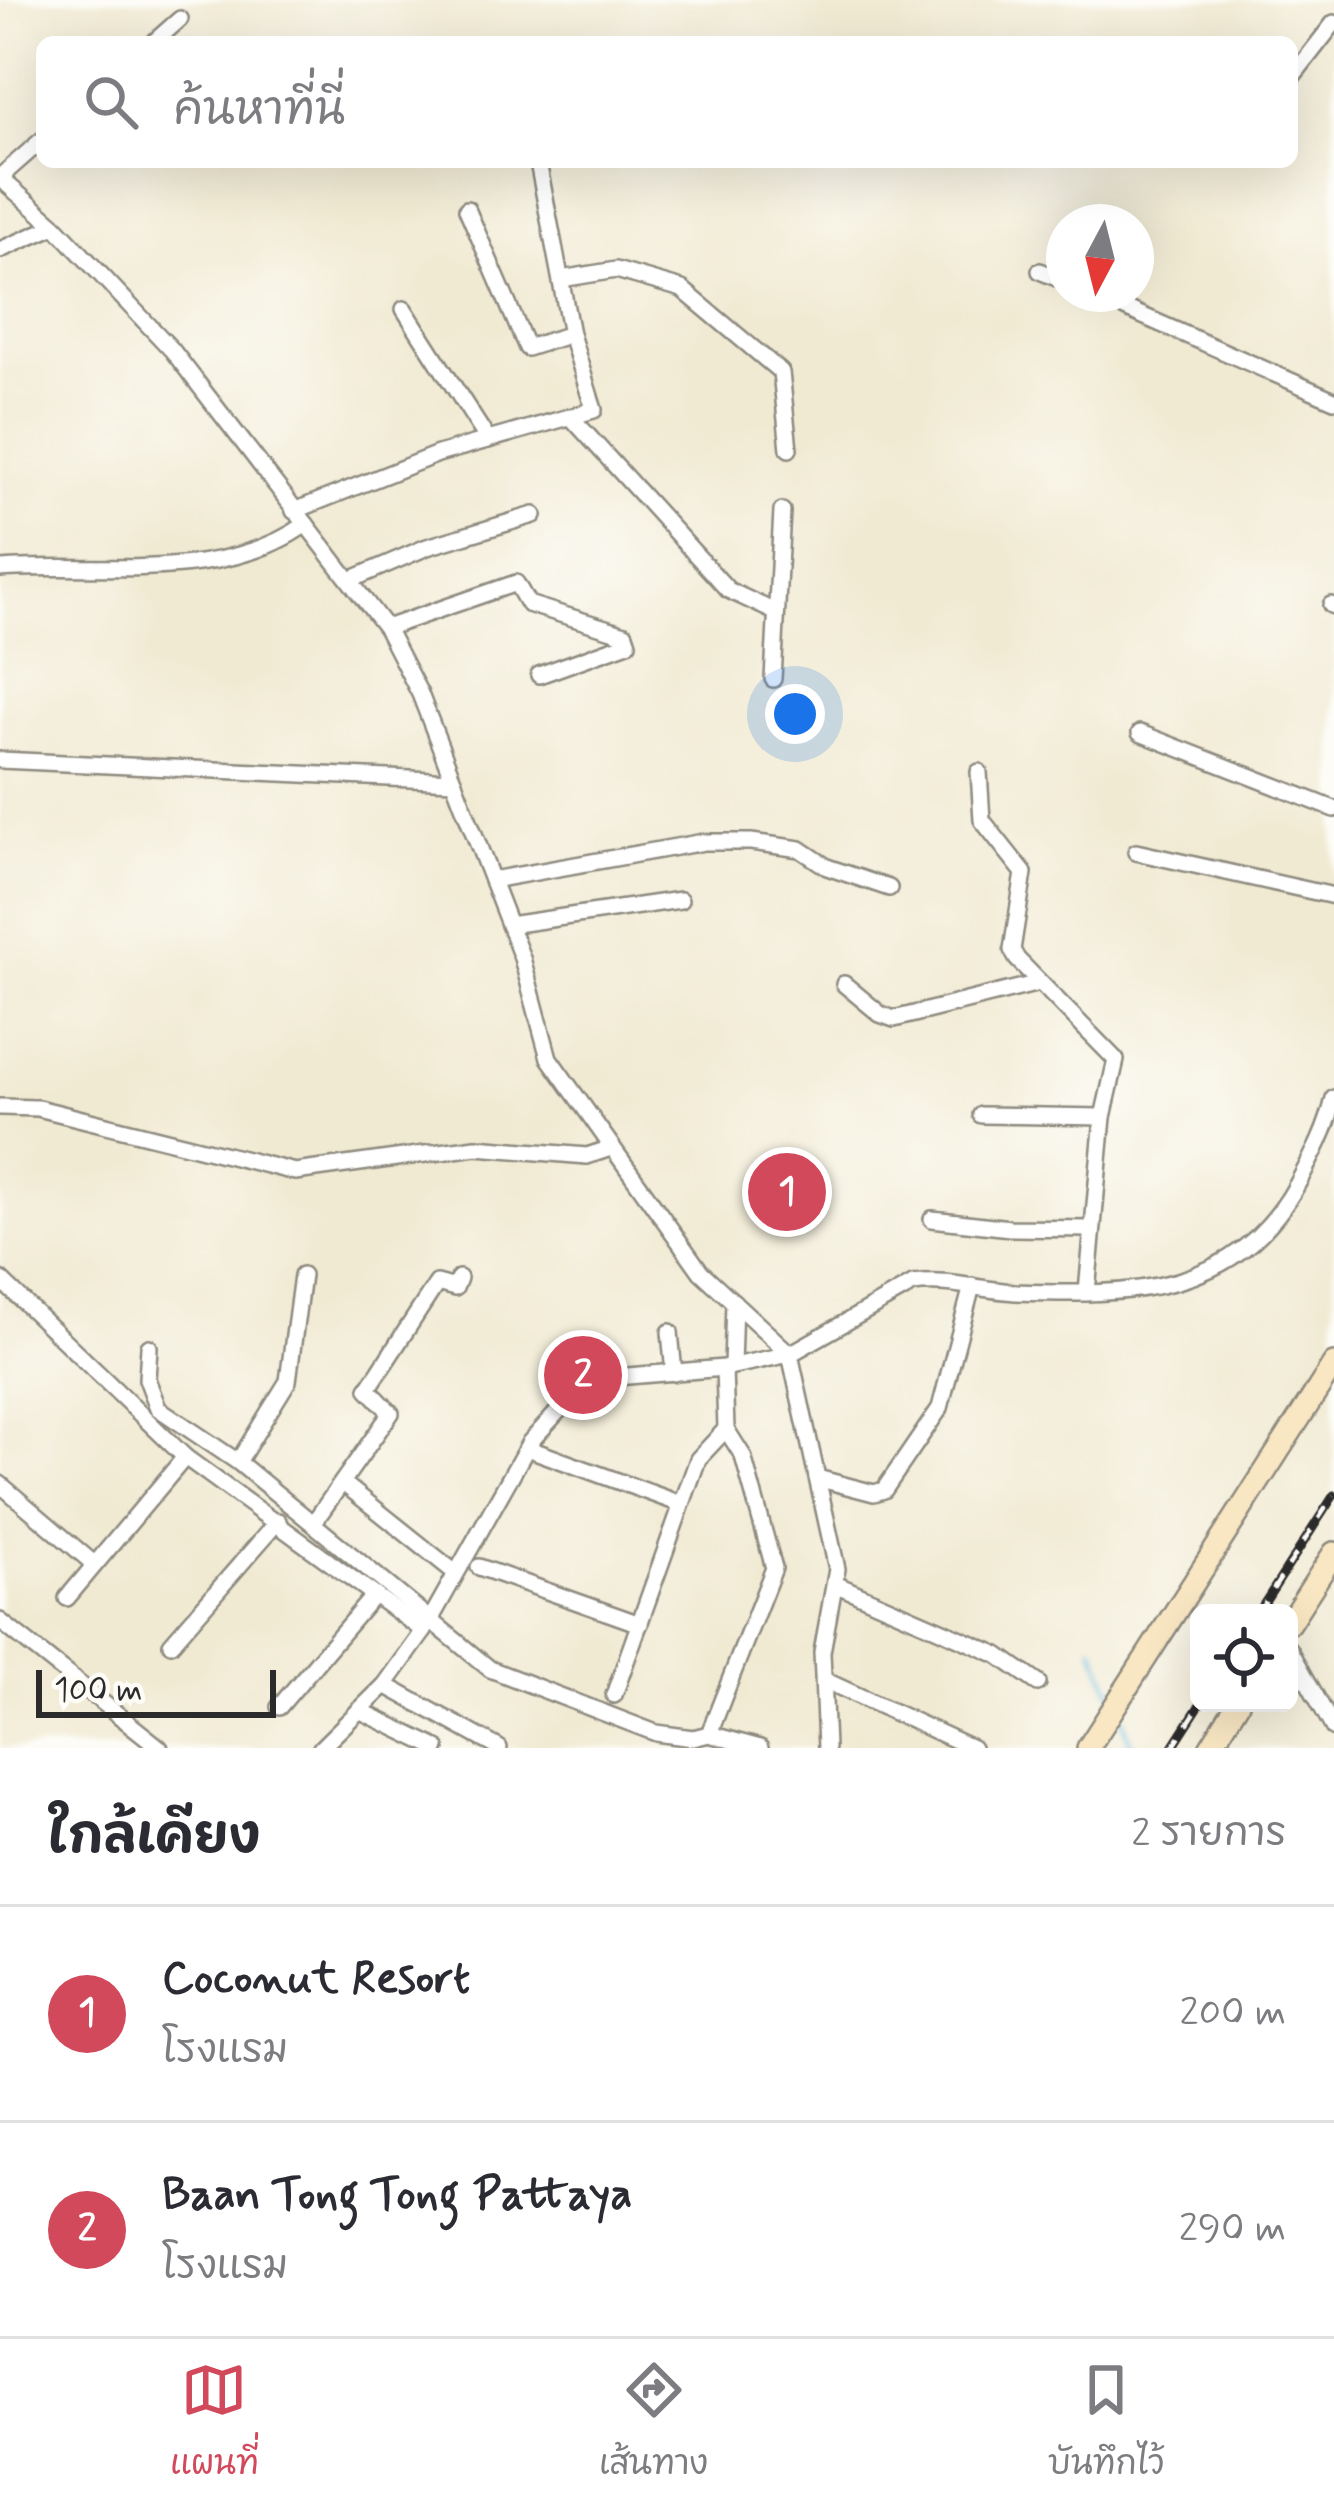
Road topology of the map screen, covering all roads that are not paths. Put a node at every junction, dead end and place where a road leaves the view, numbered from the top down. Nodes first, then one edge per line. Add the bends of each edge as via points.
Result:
1 (180, 20) dead end
2 (1334, 22) edge
3 (161, 36) edge
4 (1298, 69) edge
5 (36, 145) edge
6 (539, 168) edge
7 (0, 177) edge
8 (467, 209) dead end
9 (55, 226) junction
10 (0, 250) edge
11 (1040, 271) dead end
12 (1046, 274) edge
13 (561, 279) junction
14 (404, 309) dead end
15 (1134, 312) edge
16 (571, 334) junction
17 (1334, 400) edge
18 (571, 417) junction
19 (488, 440) junction
20 (789, 449) dead end
21 (782, 512) dead end
22 (534, 515) dead end
23 (300, 517) junction
24 (0, 569) edge
25 (350, 580) junction
26 (775, 612) junction
27 (386, 628) junction
28 (539, 675) dead end
29 (773, 679) dead end
30 (1140, 733) dead end
31 (0, 760) edge
32 (979, 772) dead end
33 (454, 781) junction
34 (1334, 809) edge
35 (1136, 852) dead end
36 (492, 880) junction
37 (889, 888) dead end
38 (1334, 896) edge
39 (680, 900) dead end
40 (509, 925) junction
41 (844, 984) dead end
42 (1036, 984) junction
43 (1334, 1098) edge
44 (0, 1107) edge
45 (982, 1115) dead end
46 (1103, 1117) junction
47 (608, 1149) junction
48 (932, 1219) dead end
49 (1090, 1229) junction
50 (302, 1275) dead end
51 (459, 1278) dead end
52 (0, 1279) edge
53 (972, 1286) junction
54 (1087, 1292) junction
55 (734, 1302) junction
56 (670, 1332) dead end
57 (149, 1347) dead end
58 (790, 1354) junction
59 (1334, 1364) edge
60 (728, 1367) junction
61 (674, 1373) junction
62 (726, 1429) junction
63 (535, 1451) dead end
64 (185, 1457) junction
65 (238, 1462) junction
66 (817, 1478) junction
67 (0, 1484) edge
68 (348, 1487) dead end
69 (681, 1504) junction
70 (278, 1521) junction
71 (314, 1522) junction
72 (1334, 1552) edge
73 (94, 1564) junction
74 (479, 1567) dead end
75 (453, 1571) junction
76 (835, 1584) junction
77 (374, 1595) junction
78 (67, 1598) dead end
79 (1298, 1609) edge
80 (0, 1621) edge
81 (426, 1624) junction
82 (640, 1624) junction
83 (171, 1644) dead end
84 (1298, 1664) edge
85 (824, 1680) junction
86 (1038, 1683) dead end
87 (385, 1685) junction
88 (614, 1694) dead end
89 (279, 1707) dead end
90 (359, 1710) junction
91 (1232, 1712) edge
92 (1334, 1729) edge
93 (697, 1740) edge
94 (160, 1748) edge
95 (321, 1748) edge
96 (437, 1748) edge
97 (499, 1748) edge
98 (760, 1748) edge
99 (826, 1748) edge
100 (971, 1748) edge
101 (1088, 1748) edge
102 (1210, 1748) edge

1 - 3 street
2 - 4 street
5 - 7 street
6 - 13 street
7 - 9 street
8 - 16 street via 527,347
9 - 10 street
9 - 23 street via 172,350
11 - 12 street
13 - 16 street
13 - 20 street via 616,269 682,289 781,372
14 - 19 street
15 - 17 street
16 - 18 street via 594,410
18 - 19 street
18 - 26 street via 728,590
19 - 23 street
21 - 26 street
22 - 25 street
23 - 24 street via 271,546 197,563
23 - 25 street
25 - 27 street
26 - 29 street
27 - 28 street via 516,584 528,604 625,634 628,643
27 - 33 street
30 - 34 street
31 - 33 street
32 - 42 street via 982,820 1024,873 1012,950
33 - 36 street
35 - 38 street
36 - 37 street via 704,842 751,842 800,849
36 - 40 street
39 - 40 street
40 - 47 street via 548,1058
41 - 42 street via 894,1019
42 - 46 street via 1116,1060
43 - 54 street via 1327,1130 1290,1197 1228,1264 1171,1286
44 - 47 street via 38,1108 295,1172 476,1147 587,1156
45 - 46 street
46 - 49 street
47 - 55 street via 701,1273
48 - 49 street
49 - 54 street
50 - 65 street via 288,1381
51 - 71 street via 455,1288 437,1283 368,1389 391,1414
52 - 64 street
53 - 54 street
53 - 58 street via 913,1284
53 - 66 street via 940,1408 884,1490
55 - 58 street
55 - 60 street
56 - 61 street
57 - 65 street via 154,1403
58 - 60 street
58 - 66 street
59 - 101 street
60 - 61 street
60 - 62 street
61 - 75 street via 604,1378 575,1393 530,1442
62 - 69 street via 698,1459
62 - 93 street via 743,1456 774,1568
63 - 69 street
64 - 70 street
64 - 73 street
65 - 71 street
66 - 76 street
67 - 73 street
68 - 75 street
69 - 82 street
70 - 77 street
70 - 83 street
71 - 81 street
72 - 79 street
73 - 78 street
74 - 82 street
75 - 81 street
76 - 85 street
76 - 86 street via 998,1654
77 - 81 street
77 - 89 street
80 - 94 street
81 - 87 street
81 - 93 street via 516,1682
82 - 88 street
84 - 92 street
85 - 99 street
85 - 100 street
87 - 90 street
87 - 97 street
90 - 95 street
90 - 96 street
91 - 102 street
93 - 98 street

